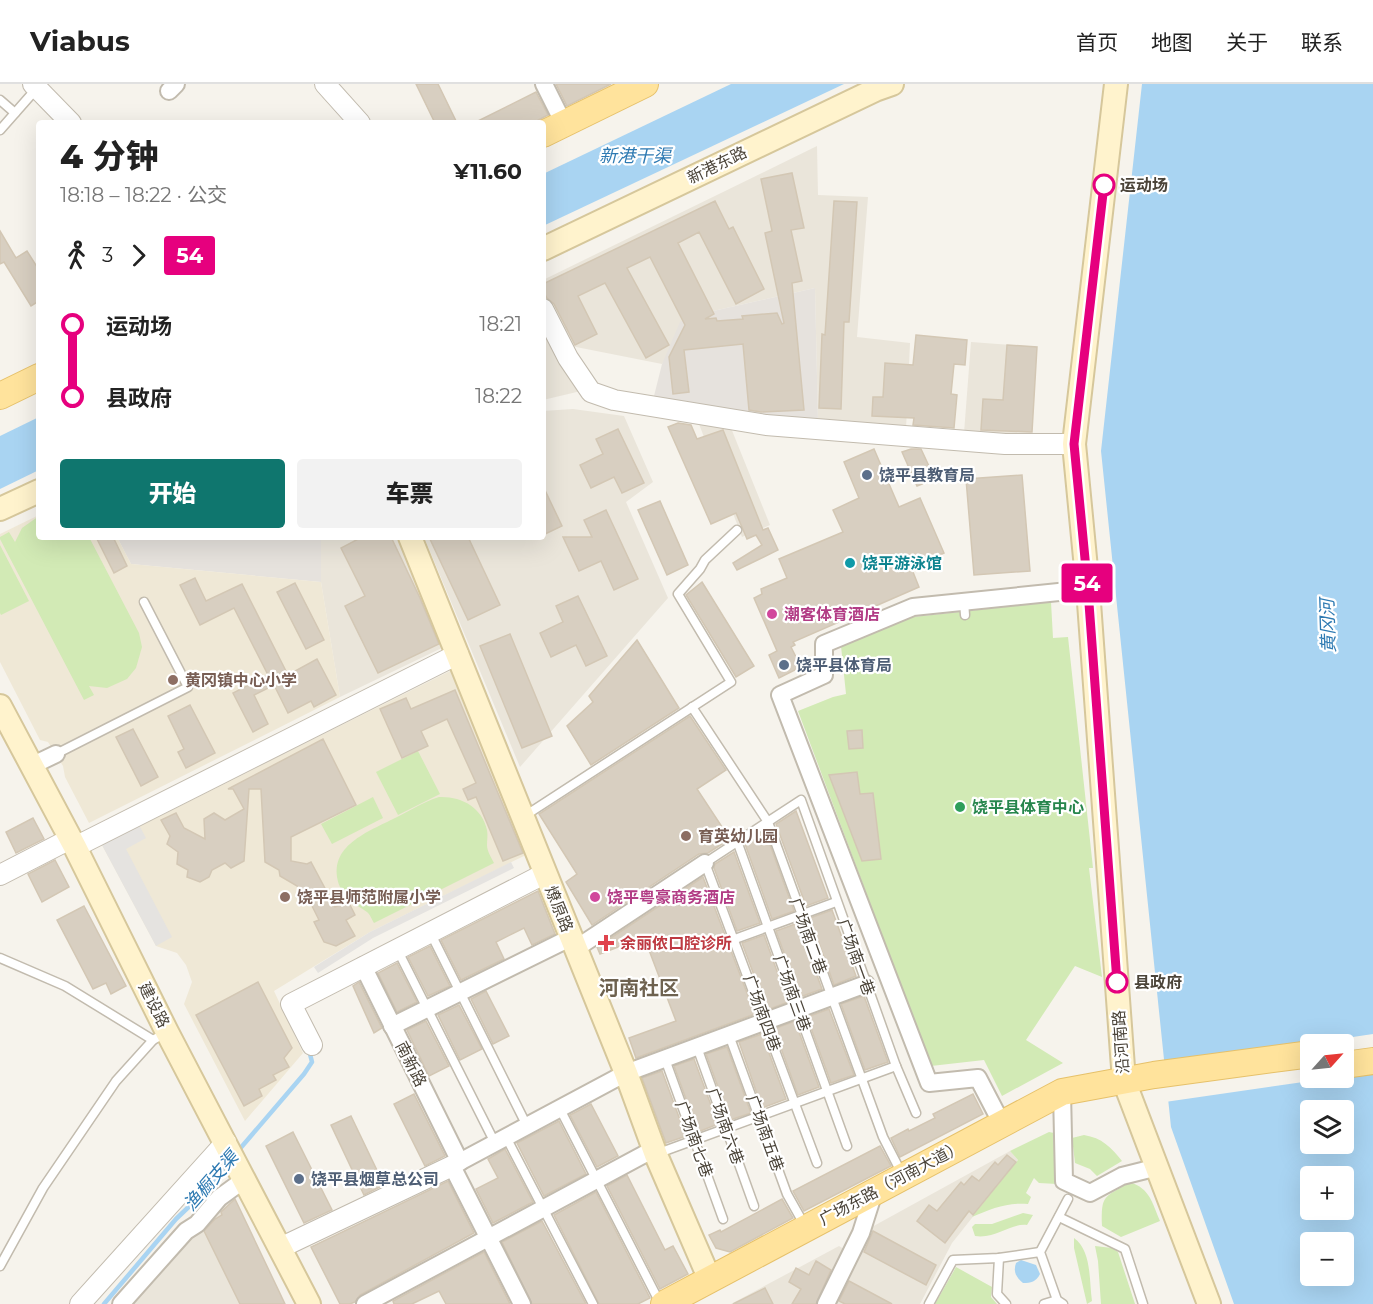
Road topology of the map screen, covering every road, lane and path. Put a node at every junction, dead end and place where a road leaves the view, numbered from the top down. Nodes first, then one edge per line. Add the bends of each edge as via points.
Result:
1 (325, 84) edge
2 (544, 84) edge
3 (645, 84) edge
4 (892, 84) edge
5 (1116, 84) edge
6 (35, 86) edge
7 (0, 100) edge
8 (15, 113) junction
9 (68, 120) edge
10 (357, 120) edge
11 (553, 129) edge
12 (0, 130) edge
13 (546, 248) edge
14 (546, 315) edge
15 (36, 378) edge
16 (0, 396) edge
17 (1074, 444) junction
18 (36, 491) edge
19 (0, 509) edge
20 (737, 531) dead end
21 (411, 540) edge
22 (1088, 590) junction
23 (144, 602) dead end
24 (458, 654) junction
25 (0, 706) edge
26 (692, 707) junction
27 (56, 754) joint
28 (31, 766) junction
29 (522, 817) junction
30 (768, 822) junction
31 (737, 841) junction
32 (73, 843) junction
33 (705, 863) junction
34 (544, 874) junction
35 (0, 875) edge
36 (836, 902) junction
37 (800, 915) junction
38 (768, 927) junction
39 (429, 932) junction
40 (735, 939) junction
41 (573, 943) junction
42 (397, 948) junction
43 (0, 958) edge
44 (363, 966) junction
45 (866, 984) junction
46 (460, 993) junction
47 (830, 997) junction
48 (427, 1009) junction
49 (798, 1009) junction
50 (765, 1022) junction
51 (392, 1026) junction
52 (729, 1035) junction
53 (160, 1036) junction
54 (312, 1045) dead end
55 (1373, 1046) edge
56 (697, 1047) junction
57 (1354, 1049) edge
58 (1300, 1056) edge
59 (664, 1059) junction
60 (1373, 1061) edge
61 (1354, 1064) edge
62 (896, 1066) junction
63 (1300, 1072) edge
64 (626, 1073) junction
65 (861, 1079) junction
66 (1124, 1081) junction
67 (828, 1091) junction
68 (1062, 1092) junction
69 (795, 1103) junction
70 (560, 1109) junction
71 (916, 1113) dead end
72 (759, 1117) junction
73 (1002, 1124) junction
74 (528, 1126) junction
75 (726, 1129) junction
76 (501, 1140) junction
77 (694, 1141) junction
78 (226, 1142) junction
79 (847, 1146) dead end
80 (655, 1152) junction
81 (817, 1163) dead end
82 (456, 1164) junction
83 (1158, 1167) junction
84 (903, 1177) junction
85 (245, 1179) junction
86 (597, 1179) junction
87 (874, 1192) junction
88 (1071, 1193) junction
89 (754, 1206) dead end
90 (543, 1208) junction
91 (1059, 1217) junction
92 (723, 1219) dead end
93 (806, 1228) junction
94 (488, 1238) junction
95 (280, 1248) junction
96 (1040, 1252) junction
97 (999, 1258) junction
98 (0, 1266) edge
99 (710, 1280) junction
100 (1060, 1302) edge
101 (80, 1304) edge
102 (122, 1304) edge
103 (309, 1304) edge
104 (365, 1304) edge
105 (522, 1304) edge
106 (593, 1304) edge
107 (662, 1304) edge
108 (826, 1304) edge
109 (929, 1304) edge
110 (1006, 1304) edge
111 (1044, 1304) edge
112 (1143, 1304) edge
113 (1209, 1304) edge

1 - 10 street
2 - 11 street
3 - 11 main road
4 - 13 main road, 新港东路
5 - 17 main road, 沿河南路
6 - 8 lane
6 - 9 street
7 - 8 lane
8 - 12 lane
14 - 17 street via 591,392 614,400 766,425 1005,444
15 - 16 main road
17 - 22 main road, 沿河南路
18 - 19 main road
20 - 26 lane via 705,560 678,594 731,682
21 - 24 main road, 燎原路
22 - 66 main road, 沿河南路
22 - 73 street via 964,608 913,607 824,644 824,675 780,695 929,1083 978,1078
23 - 27 lane via 188,687
24 - 29 main road, 燎原路
24 - 32 street
25 - 28 main road, 建设路
26 - 29 lane
26 - 30 lane, 广场南二巷
27 - 28 street
28 - 32 main road, 建设路
29 - 34 main road, 燎原路
30 - 31 lane
30 - 36 lane, 广场南一巷 via 801,800
30 - 37 lane, 广场南二巷
31 - 33 lane
31 - 38 lane, 广场南三巷
32 - 35 street
32 - 53 main road, 建设路
33 - 40 lane, 广场南四巷
33 - 41 street
34 - 39 street
34 - 41 main road, 燎原路
36 - 37 lane
36 - 45 lane, 广场南一巷
37 - 38 lane
37 - 47 lane, 广场南二巷
38 - 40 lane
38 - 49 lane, 广场南三巷
39 - 42 street
39 - 46 lane
40 - 50 lane, 广场南四巷
41 - 46 street
41 - 64 main road, 燎原路
42 - 44 street
42 - 48 lane
43 - 53 lane
44 - 51 street, 南新路
44 - 54 street via 291,1004
45 - 47 street
45 - 62 lane, 广场南一巷
46 - 48 street
46 - 74 lane
47 - 49 street
47 - 65 lane, 广场南二巷
48 - 51 street
48 - 76 lane
49 - 50 street
49 - 67 lane, 广场南三巷
50 - 52 street
50 - 69 lane, 广场南四巷
51 - 82 street, 南新路
52 - 56 street
52 - 72 lane, 广场南五巷
53 - 78 main road, 建设路
53 - 98 lane via 116,1081 43,1188
55 - 57 main road
56 - 59 street
56 - 75 lane, 广场南六巷
58 - 66 main road, 广场东路（河南大道）
59 - 64 street
59 - 77 lane, 广场南七巷
60 - 61 main road
62 - 65 lane
62 - 71 lane, 广场南一巷
63 - 66 main road via 1157,1092
64 - 70 street
64 - 80 main road, 燎原路
65 - 67 lane
65 - 84 lane, 广场南二巷
66 - 68 main road, 广场东路（河南大道）
66 - 83 main road, 沿河南路
67 - 69 lane
67 - 79 lane, 广场南三巷
68 - 73 main road, 广场东路（河南大道）
68 - 88 street via 1064,1181
69 - 72 lane
69 - 81 lane, 广场南四巷
70 - 74 street
70 - 86 lane
72 - 75 lane
72 - 93 lane, 广场南五巷 via 787,1194
73 - 84 main road, 广场东路（河南大道）
74 - 76 street
75 - 77 lane
75 - 89 lane, 广场南六巷
76 - 82 street
76 - 90 lane
77 - 80 lane
77 - 92 lane, 广场南七巷
78 - 85 main road, 建设路
78 - 101 street
80 - 86 street
80 - 99 main road, 燎原路
82 - 94 street, 南新路
82 - 95 street
83 - 88 street via 1122,1176 1089,1193
83 - 113 main road, 沿河南路
84 - 87 main road, 广场东路（河南大道）
85 - 95 main road, 建设路
85 - 102 street via 224,1193 186,1231
86 - 90 street
86 - 107 lane
87 - 93 main road, 广场东路（河南大道）
87 - 108 street via 861,1233
88 - 91 lane
90 - 94 street
90 - 106 lane
91 - 96 lane
91 - 112 lane via 1125,1249
93 - 99 main road, 广场东路（河南大道）
94 - 104 street
94 - 105 street, 南新路
95 - 103 main road, 建设路
96 - 97 lane
96 - 100 lane
97 - 109 lane via 953,1260
97 - 110 lane via 997,1294
99 - 107 main road, 广场东路（河南大道）
100 - 111 lane

